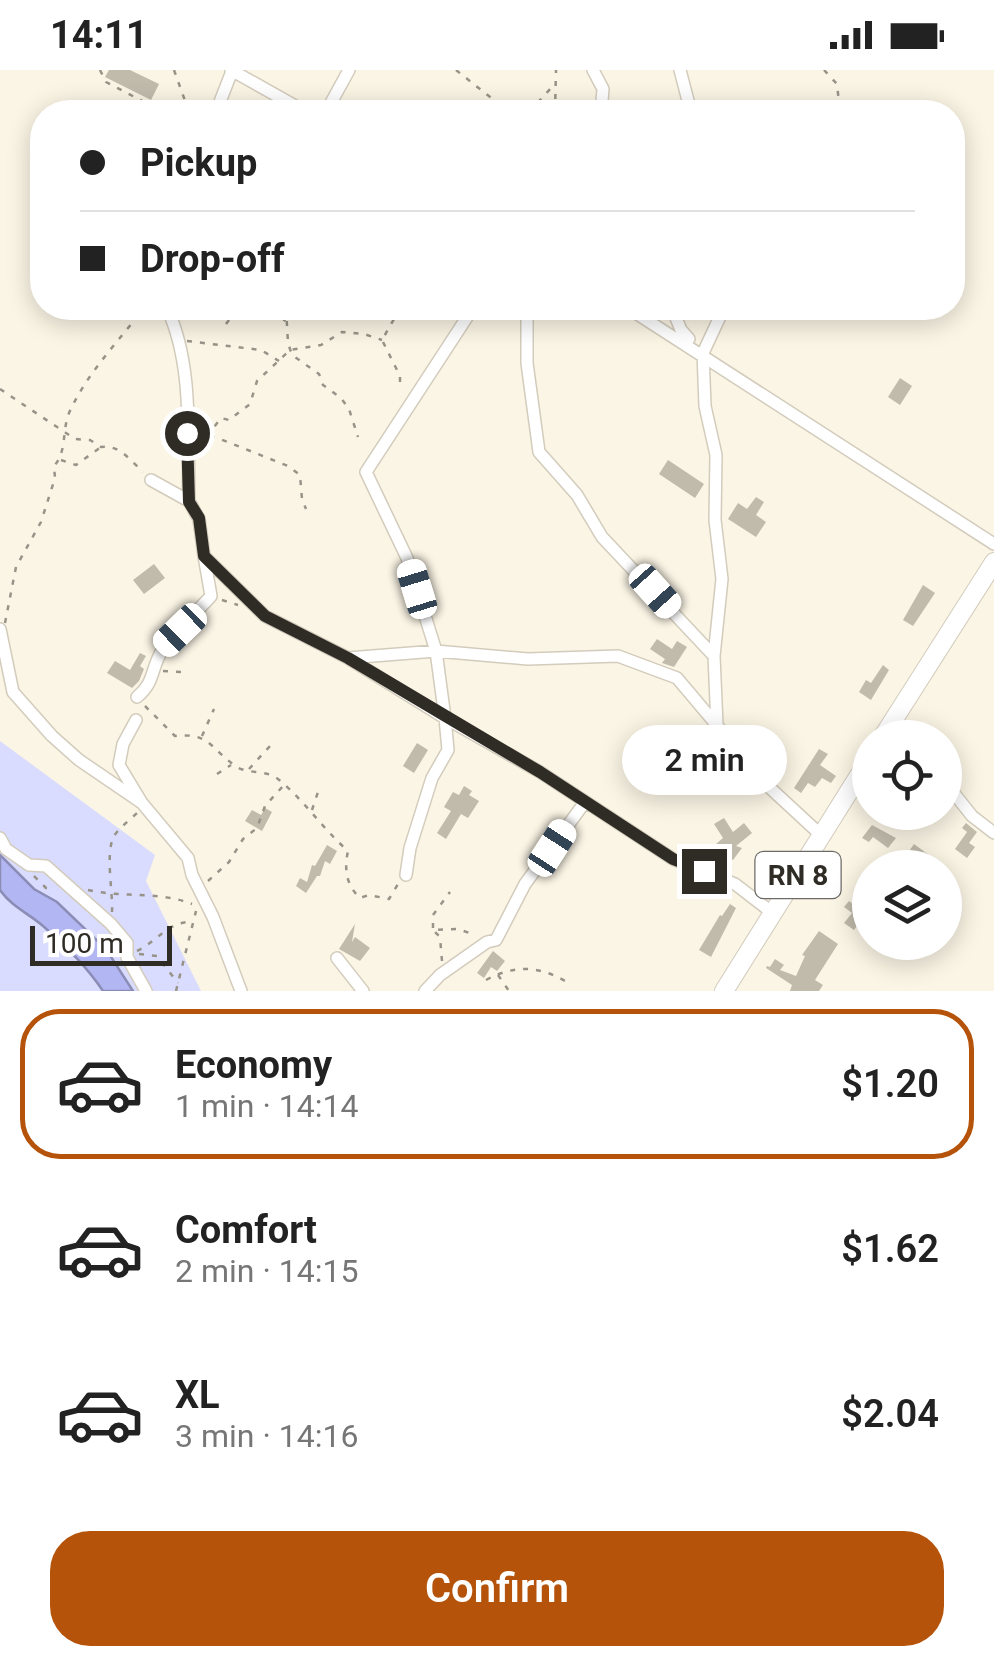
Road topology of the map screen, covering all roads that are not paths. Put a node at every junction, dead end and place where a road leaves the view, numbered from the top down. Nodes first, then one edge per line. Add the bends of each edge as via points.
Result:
1 (232, 70) edge
2 (349, 70) edge
3 (593, 70) edge
4 (680, 70) edge
5 (221, 100) edge
6 (285, 100) edge
7 (333, 100) edge
8 (602, 100) edge
9 (689, 100) edge
10 (171, 320) edge
11 (464, 320) edge
12 (527, 320) edge
13 (648, 320) edge
14 (676, 320) edge
15 (718, 320) edge
16 (703, 353) junction
17 (151, 480) road end
18 (189, 502) junction
19 (994, 544) edge
20 (204, 556) junction
21 (994, 562) edge
22 (1, 630) edge
23 (436, 650) junction
24 (714, 656) junction
25 (348, 658) junction
26 (138, 697) road end
27 (445, 718) junction
28 (136, 720) dead end
29 (893, 720) edge
30 (717, 725) junction
31 (119, 764) junction
32 (104, 779) junction
33 (852, 787) edge
34 (585, 802) junction
35 (142, 803) junction
36 (962, 803) edge
37 (994, 833) edge
38 (822, 836) junction
39 (0, 838) edge
40 (406, 876) road end
41 (774, 914) junction
42 (338, 958) dead end
43 (146, 991) edge
44 (240, 991) edge
45 (362, 991) edge
46 (425, 991) edge
47 (724, 991) edge

1 - 5 street
1 - 6 street
2 - 7 street
3 - 8 street
4 - 9 street
10 - 18 street via 180,344
11 - 23 street via 366,472 407,558
12 - 24 street via 539,452 602,537
13 - 16 street
14 - 16 street
15 - 16 street
16 - 19 street
16 - 24 street via 722,578
17 - 18 street
18 - 20 street via 199,518
20 - 25 street via 265,616
20 - 26 street via 212,596 166,644 150,687
21 - 29 main road
22 - 32 street via 13,692
23 - 25 street
23 - 27 street
23 - 30 street via 528,659 618,656 677,678
24 - 30 street
25 - 27 street
27 - 34 street
27 - 40 street via 448,750 432,778
28 - 31 street
30 - 38 street
31 - 32 street
31 - 35 street
32 - 35 street
33 - 38 main road, RN 8
34 - 41 street via 673,859 735,884
34 - 46 street via 525,884 496,940
35 - 44 street via 188,858
36 - 37 street
38 - 41 main road, RN 8
39 - 43 street via 29,865 46,866 111,924 127,943 127,957
41 - 47 main road, RN 8
42 - 45 street

